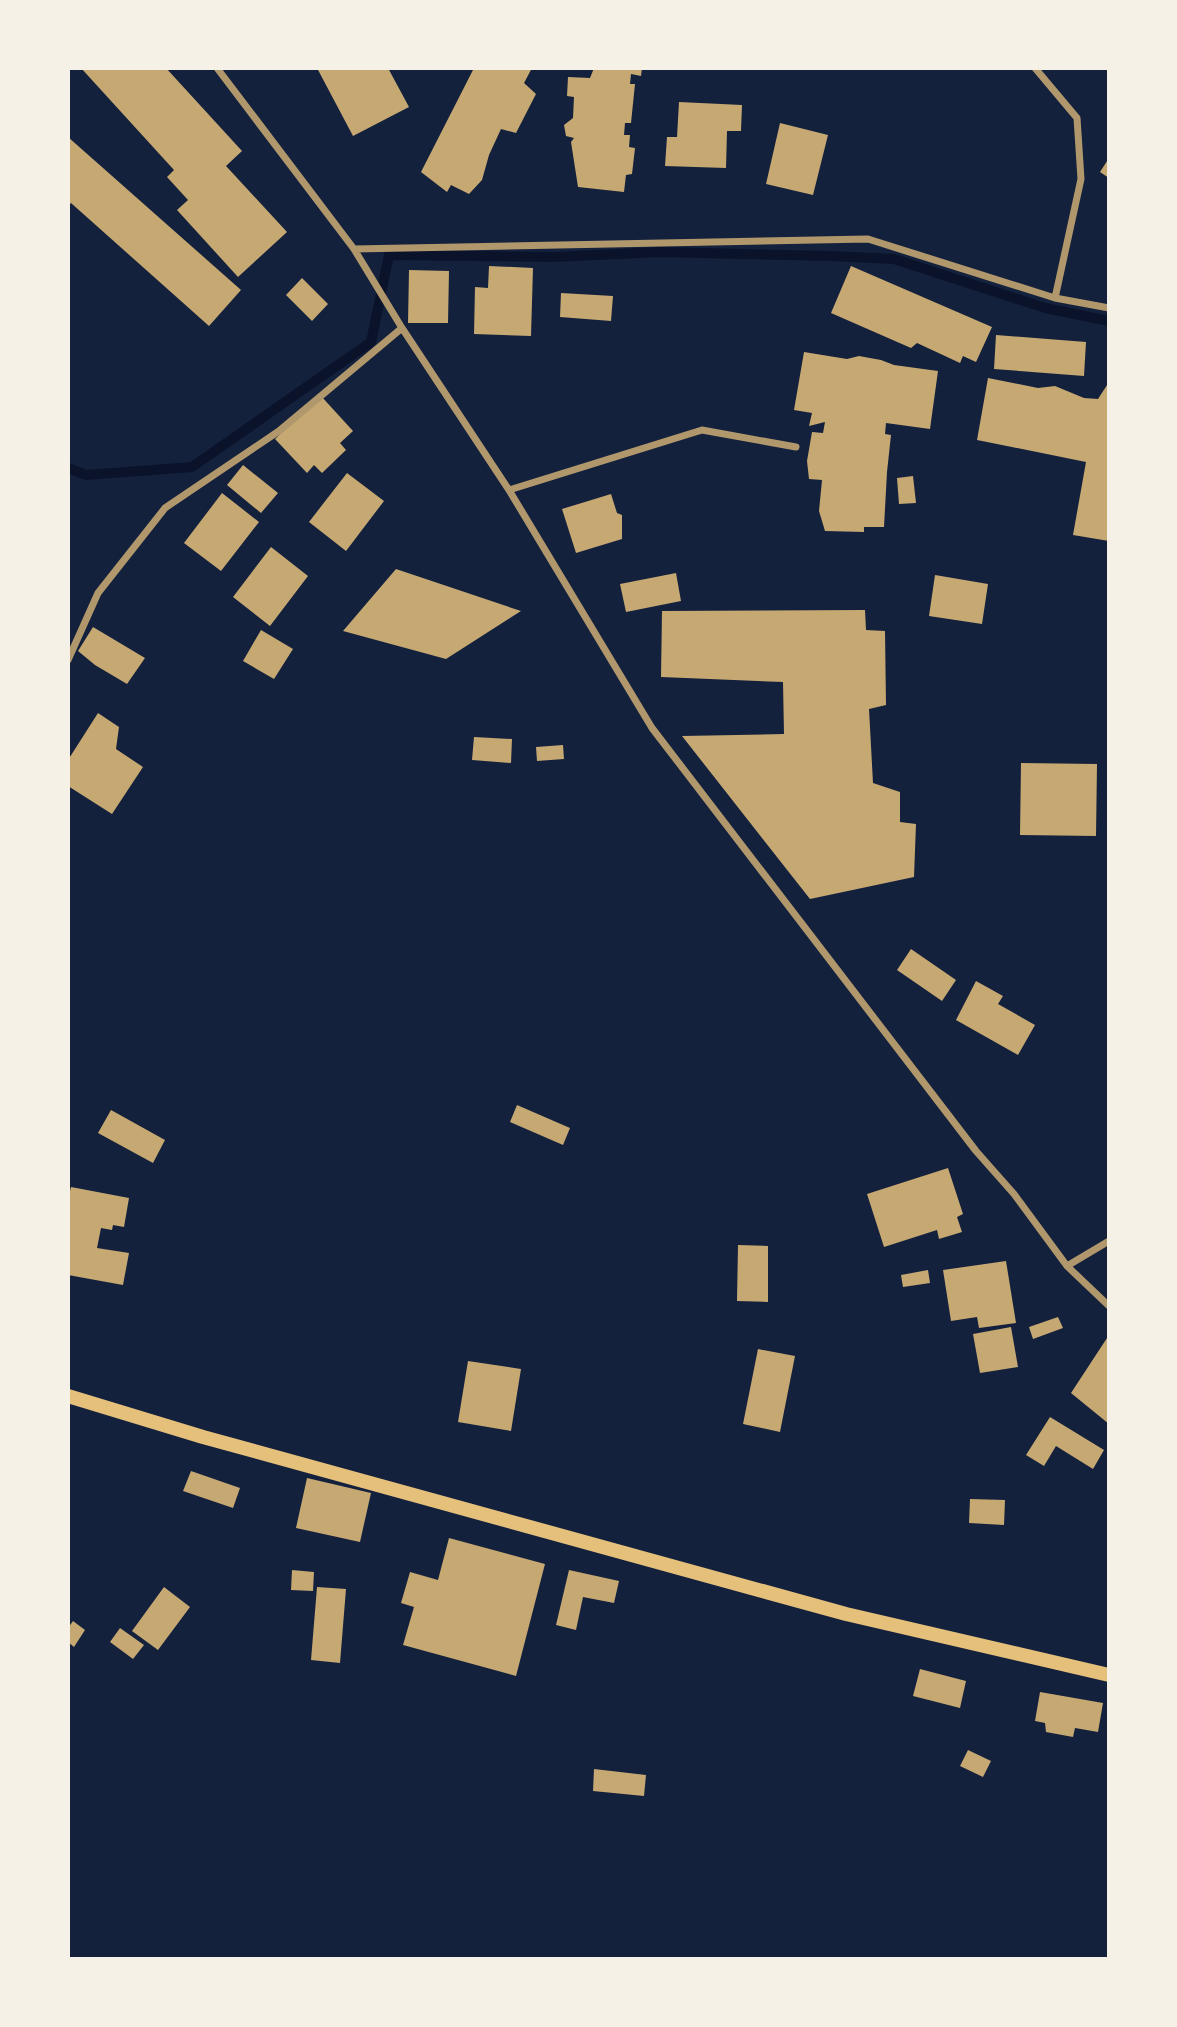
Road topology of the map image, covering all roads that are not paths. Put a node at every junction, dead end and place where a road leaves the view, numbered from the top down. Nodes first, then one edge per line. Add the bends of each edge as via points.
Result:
1 (217, 68) edge
2 (1035, 68) edge
3 (354, 249) junction
4 (1055, 298) junction
5 (1109, 308) edge
6 (402, 328) junction
7 (796, 447) dead end
8 (509, 490) junction
9 (68, 660) edge
10 (1109, 1241) edge
11 (1067, 1266) junction
12 (1109, 1306) edge
13 (68, 1396) edge
14 (1109, 1675) edge

1 - 3 street
2 - 4 street via 1077,118 1081,179
3 - 4 street via 868,239
3 - 6 street
4 - 5 street
6 - 8 street
6 - 9 street via 279,431 165,508 99,593
7 - 8 street via 702,430
8 - 11 street via 652,727
10 - 11 street
11 - 12 street
13 - 14 main road via 846,1614

